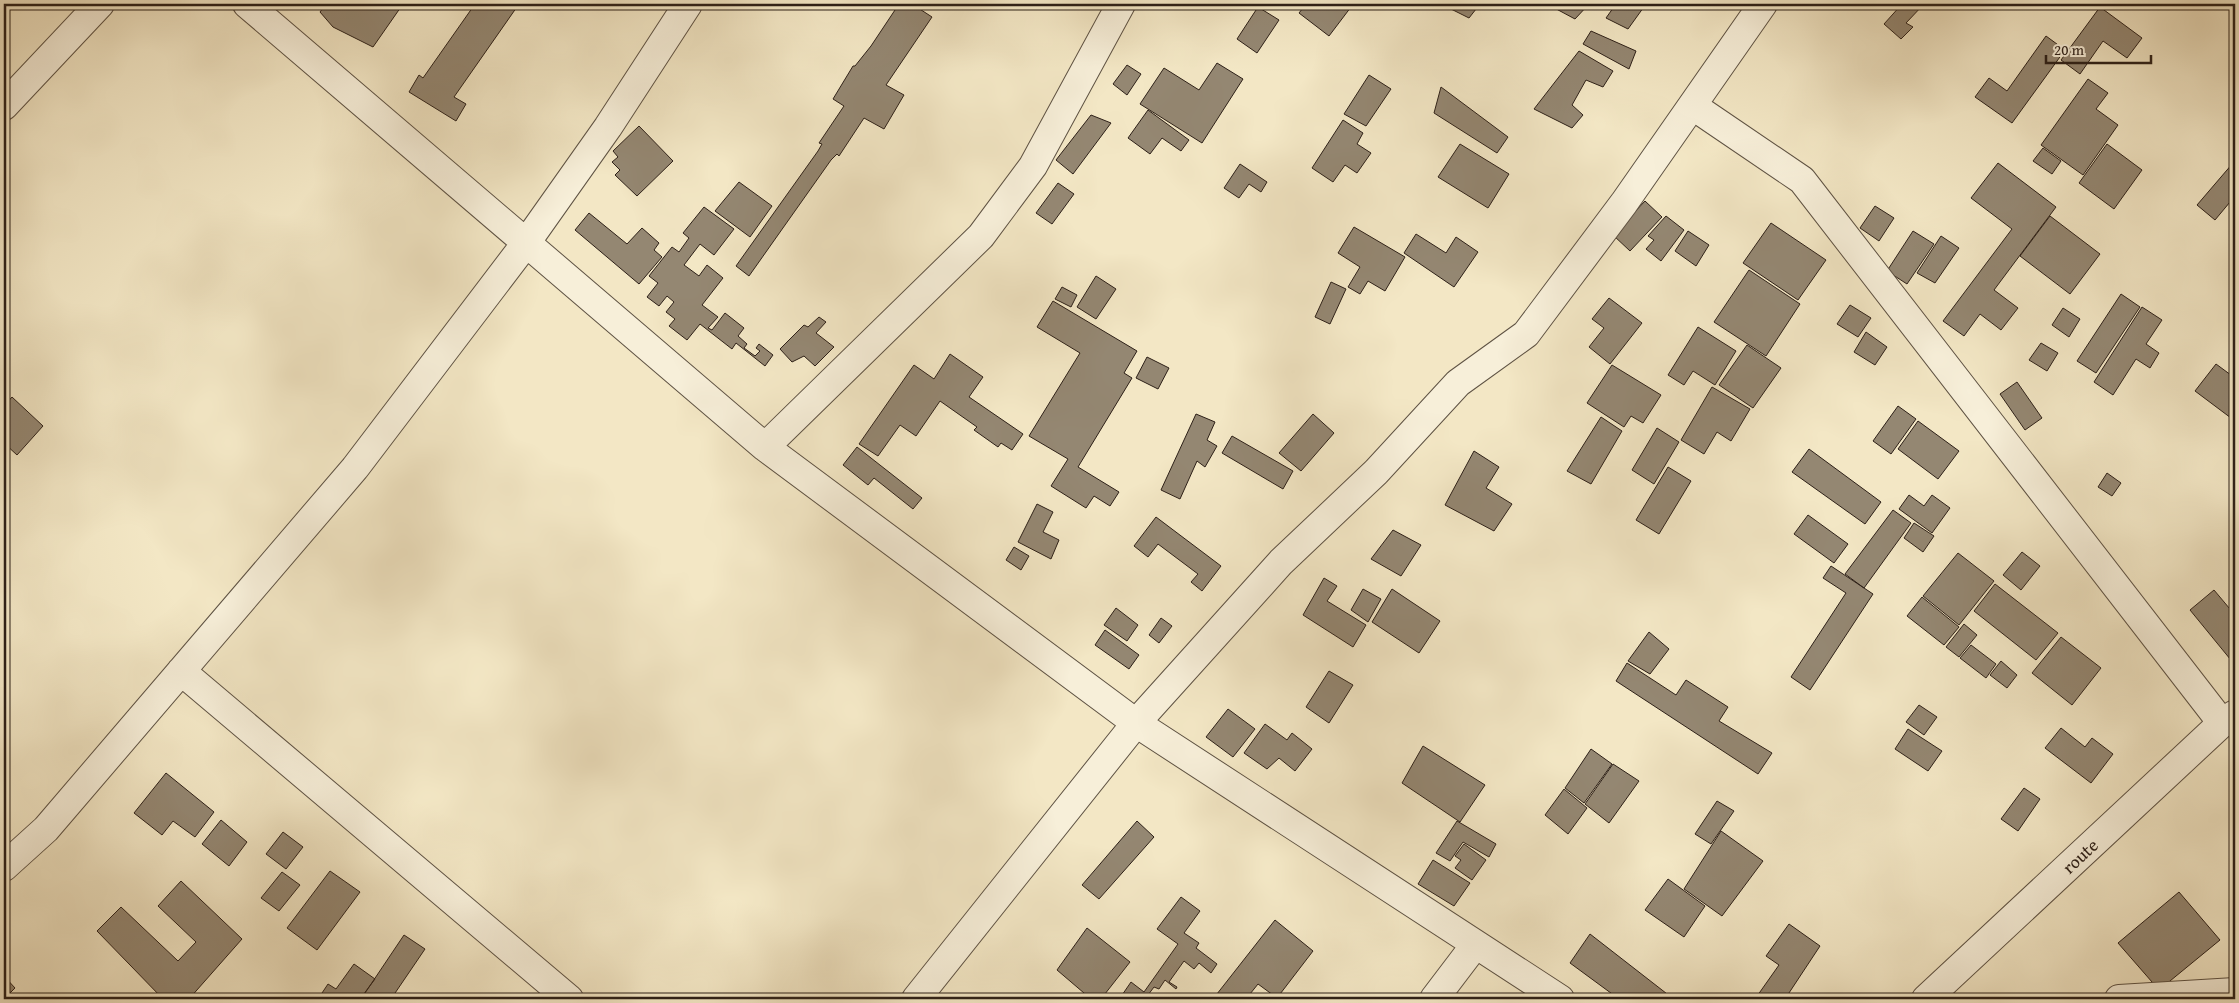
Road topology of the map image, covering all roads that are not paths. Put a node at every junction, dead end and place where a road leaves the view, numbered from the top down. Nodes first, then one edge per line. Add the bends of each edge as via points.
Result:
1 (100, 4) edge
2 (247, 4) edge
3 (688, 4) edge
4 (1121, 4) edge
5 (1763, 4) edge
6 (4, 106) edge
7 (1693, 106) junction
8 (526, 244) junction
9 (765, 447) junction
10 (181, 671) junction
11 (2229, 718) edge
12 (1136, 723) junction
13 (4, 867) edge
14 (1475, 944) junction
15 (2235, 992) edge
16 (555, 995) edge
17 (916, 999) edge
18 (1434, 999) edge
19 (1560, 999) edge
20 (1926, 999) edge
21 (2119, 999) edge

1 - 6 street
2 - 8 street
3 - 8 street via 608,127
4 - 9 street via 1033,166 981,236
5 - 7 street
7 - 11 street via 1802,180
7 - 12 street via 1526,334 1458,383 1376,472 1281,562
8 - 9 street
8 - 10 street via 355,468
9 - 12 street
10 - 13 street via 46,829
10 - 16 street
11 - 20 street, route
12 - 14 street
12 - 17 street
14 - 18 street
14 - 19 street
15 - 21 street

